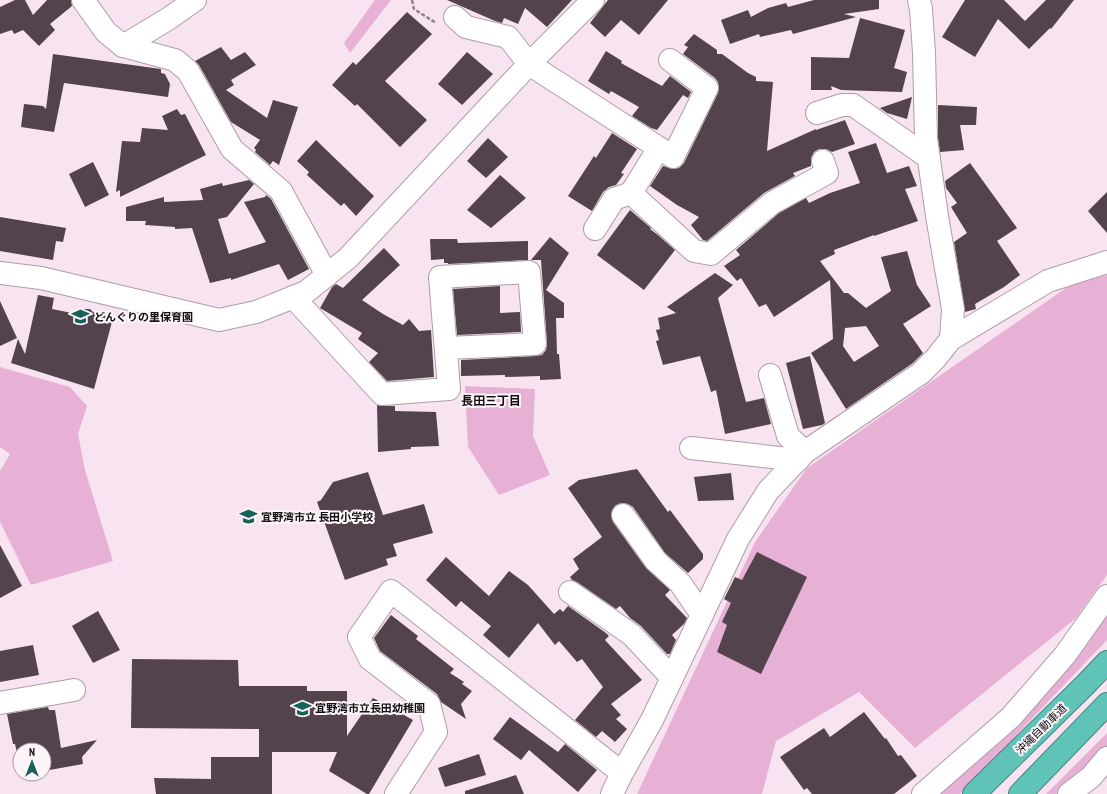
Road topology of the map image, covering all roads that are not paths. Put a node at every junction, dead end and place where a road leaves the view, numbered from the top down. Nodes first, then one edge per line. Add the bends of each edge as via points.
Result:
1 (83, 0) edge
2 (195, 0) edge
3 (593, 0) edge
4 (919, 0) edge
5 (455, 17) dead end
6 (123, 46) junction
7 (670, 60) dead end
8 (529, 64) junction
9 (817, 113) dead end
10 (659, 148) junction
11 (929, 158) junction
12 (823, 161) dead end
13 (631, 192) junction
14 (596, 229) dead end
15 (1107, 262) edge
16 (0, 273) edge
17 (327, 275) junction
18 (293, 297) junction
19 (951, 339) junction
20 (447, 348) junction
21 (770, 375) dead end
22 (692, 448) dead end
23 (801, 456) junction
24 (623, 515) dead end
25 (570, 592) dead end
26 (1107, 596) edge
27 (702, 614) junction
28 (1107, 662) edge
29 (672, 678) junction
30 (74, 690) dead end
31 (0, 703) edge
32 (1107, 704) edge
33 (1107, 758) edge
34 (622, 773) junction
35 (396, 794) edge
36 (612, 794) edge
37 (923, 794) edge
38 (974, 794) edge
39 (1020, 794) edge
40 (1069, 794) edge

1 - 6 street via 106,32
2 - 6 street
3 - 8 street
4 - 11 street
5 - 8 street via 466,27 508,37
6 - 17 street via 174,60 188,71 232,149 281,191
7 - 10 street via 707,88 673,157
8 - 10 street
8 - 17 street via 348,258
9 - 11 street via 842,105 853,105
10 - 13 street
11 - 19 street via 953,309
12 - 13 street via 827,173 772,203 711,254 694,251
13 - 14 street via 614,199
15 - 19 street via 1048,281
16 - 18 street via 40,278 219,320 256,312
17 - 18 street via 306,292
18 - 20 street via 382,394 449,389
19 - 23 street via 922,373
20 - 20 street via 440,277 529,272 534,344
21 - 23 street via 788,436
22 - 23 street
23 - 27 street via 768,491 738,539
24 - 27 street via 656,561 680,583
25 - 29 street via 632,635
26 - 37 street via 1065,655 1011,717
27 - 29 street
28 - 38 highway, 沖縄自動車道
29 - 34 street
30 - 31 street
32 - 39 highway
33 - 40 street via 1091,777
34 - 35 street via 391,591 359,637 370,659 429,704 436,732
34 - 36 street

